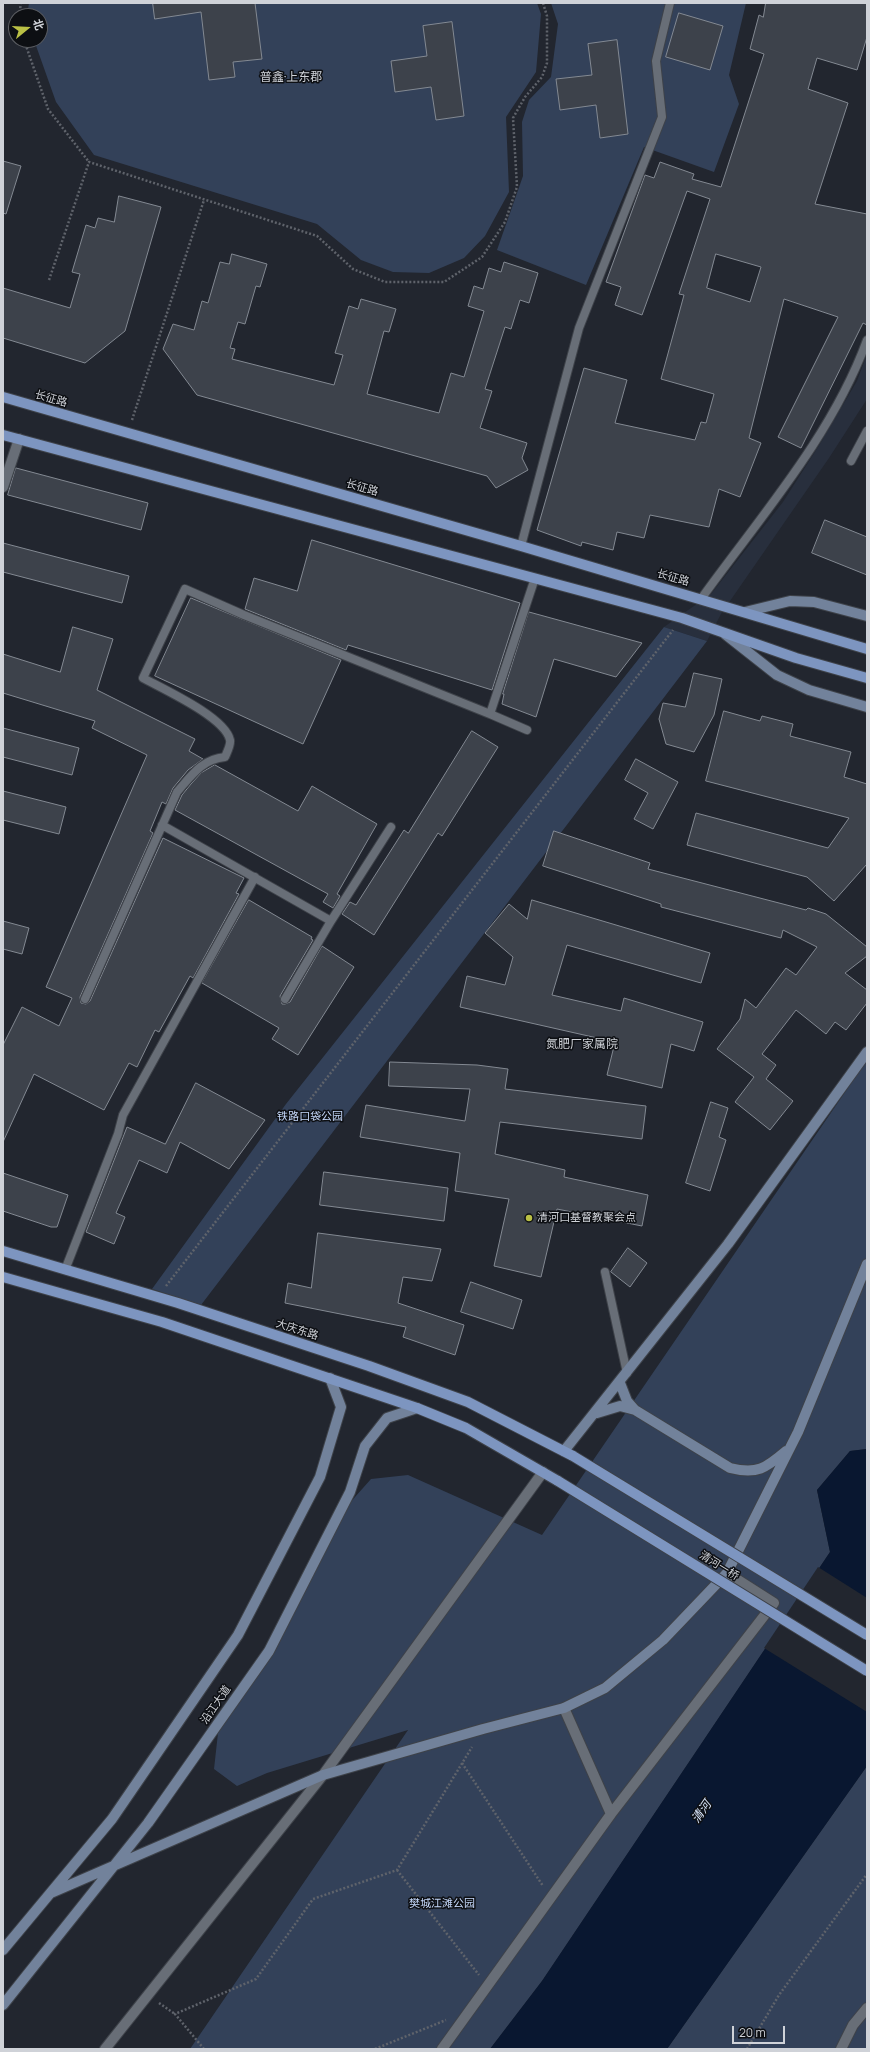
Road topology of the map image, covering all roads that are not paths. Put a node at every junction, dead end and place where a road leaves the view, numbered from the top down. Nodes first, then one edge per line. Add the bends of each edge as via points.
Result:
1 (670, 3) edge
2 (867, 340) edge
3 (3, 397) edge
4 (867, 431) edge
5 (3, 435) edge
6 (19, 439) junction
7 (851, 461) dead end
8 (3, 487) edge
9 (521, 546) junction
10 (534, 578) junction
11 (701, 599) junction
12 (745, 612) junction
13 (867, 616) edge
14 (722, 632) junction
15 (867, 649) edge
16 (867, 678) edge
17 (867, 707) edge
18 (490, 714) junction
19 (527, 730) dead end
20 (162, 825) junction
21 (391, 827) dead end
22 (255, 878) junction
23 (331, 921) junction
24 (85, 999) dead end
25 (285, 999) dead end
26 (867, 1052) edge
27 (3, 1251) edge
28 (867, 1264) edge
29 (64, 1270) junction
30 (604, 1272) dead end
31 (3, 1277) edge
32 (627, 1373) junction
33 (330, 1378) junction
34 (620, 1383) junction
35 (417, 1408) junction
36 (635, 1410) junction
37 (597, 1413) junction
38 (790, 1447) junction
39 (569, 1454) junction
40 (543, 1472) junction
41 (727, 1573) junction
42 (867, 1635) edge
43 (867, 1671) edge
44 (564, 1708) junction
45 (322, 1775) junction
46 (611, 1814) junction
47 (114, 1866) junction
48 (51, 1893) junction
49 (3, 1950) edge
50 (3, 2005) edge
51 (867, 2008) edge
52 (105, 2049) edge
53 (442, 2049) edge
54 (841, 2049) edge

1 - 9 lane via 656,61 662,117 579,328
2 - 11 lane via 855,374 814,444
3 - 9 main road, 长征路
4 - 7 lane
5 - 6 main road
6 - 8 street
6 - 10 main road
9 - 11 main road, 长征路
10 - 14 main road via 682,618
10 - 18 lane
11 - 12 main road, 长征路
12 - 13 street via 790,601 814,602
12 - 15 main road, 长征路
14 - 16 main road via 796,658
14 - 17 street via 777,676 809,690
18 - 19 lane
18 - 20 lane via 185,589 143,678 215,718 227,732 230,740 225,757 215,758 200,765 177,792
20 - 22 lane
20 - 24 lane
21 - 23 lane
22 - 23 lane
22 - 29 lane via 122,1115 118,1134
23 - 25 lane
26 - 32 street via 728,1244
27 - 29 main road, 大庆东路
28 - 38 street
29 - 39 main road, 大庆东路 via 157,1297 369,1366 468,1402
30 - 32 lane
31 - 33 main road via 162,1322
32 - 34 street
33 - 35 main road
33 - 48 street, 沿江大道 via 341,1407 320,1477 238,1635 112,1819
34 - 36 street via 627,1401
34 - 37 street
35 - 40 main road via 466,1428
35 - 47 street, 沿江大道 via 387,1418 365,1446 350,1492 269,1651 148,1823
36 - 37 street via 620,1406
36 - 38 street via 730,1468 745,1472 756,1471 769,1465
37 - 39 street
38 - 41 street
39 - 42 main road, 清河一桥, bridge
40 - 43 main road, 清河一桥, bridge
40 - 45 street
41 - 44 street via 664,1640 605,1688
41 - 46 street via 774,1603
44 - 45 street
44 - 46 street
45 - 47 street
45 - 52 street
46 - 53 street
47 - 48 street
47 - 50 street, 沿江大道
48 - 49 street, 沿江大道
51 - 54 street via 853,2025

